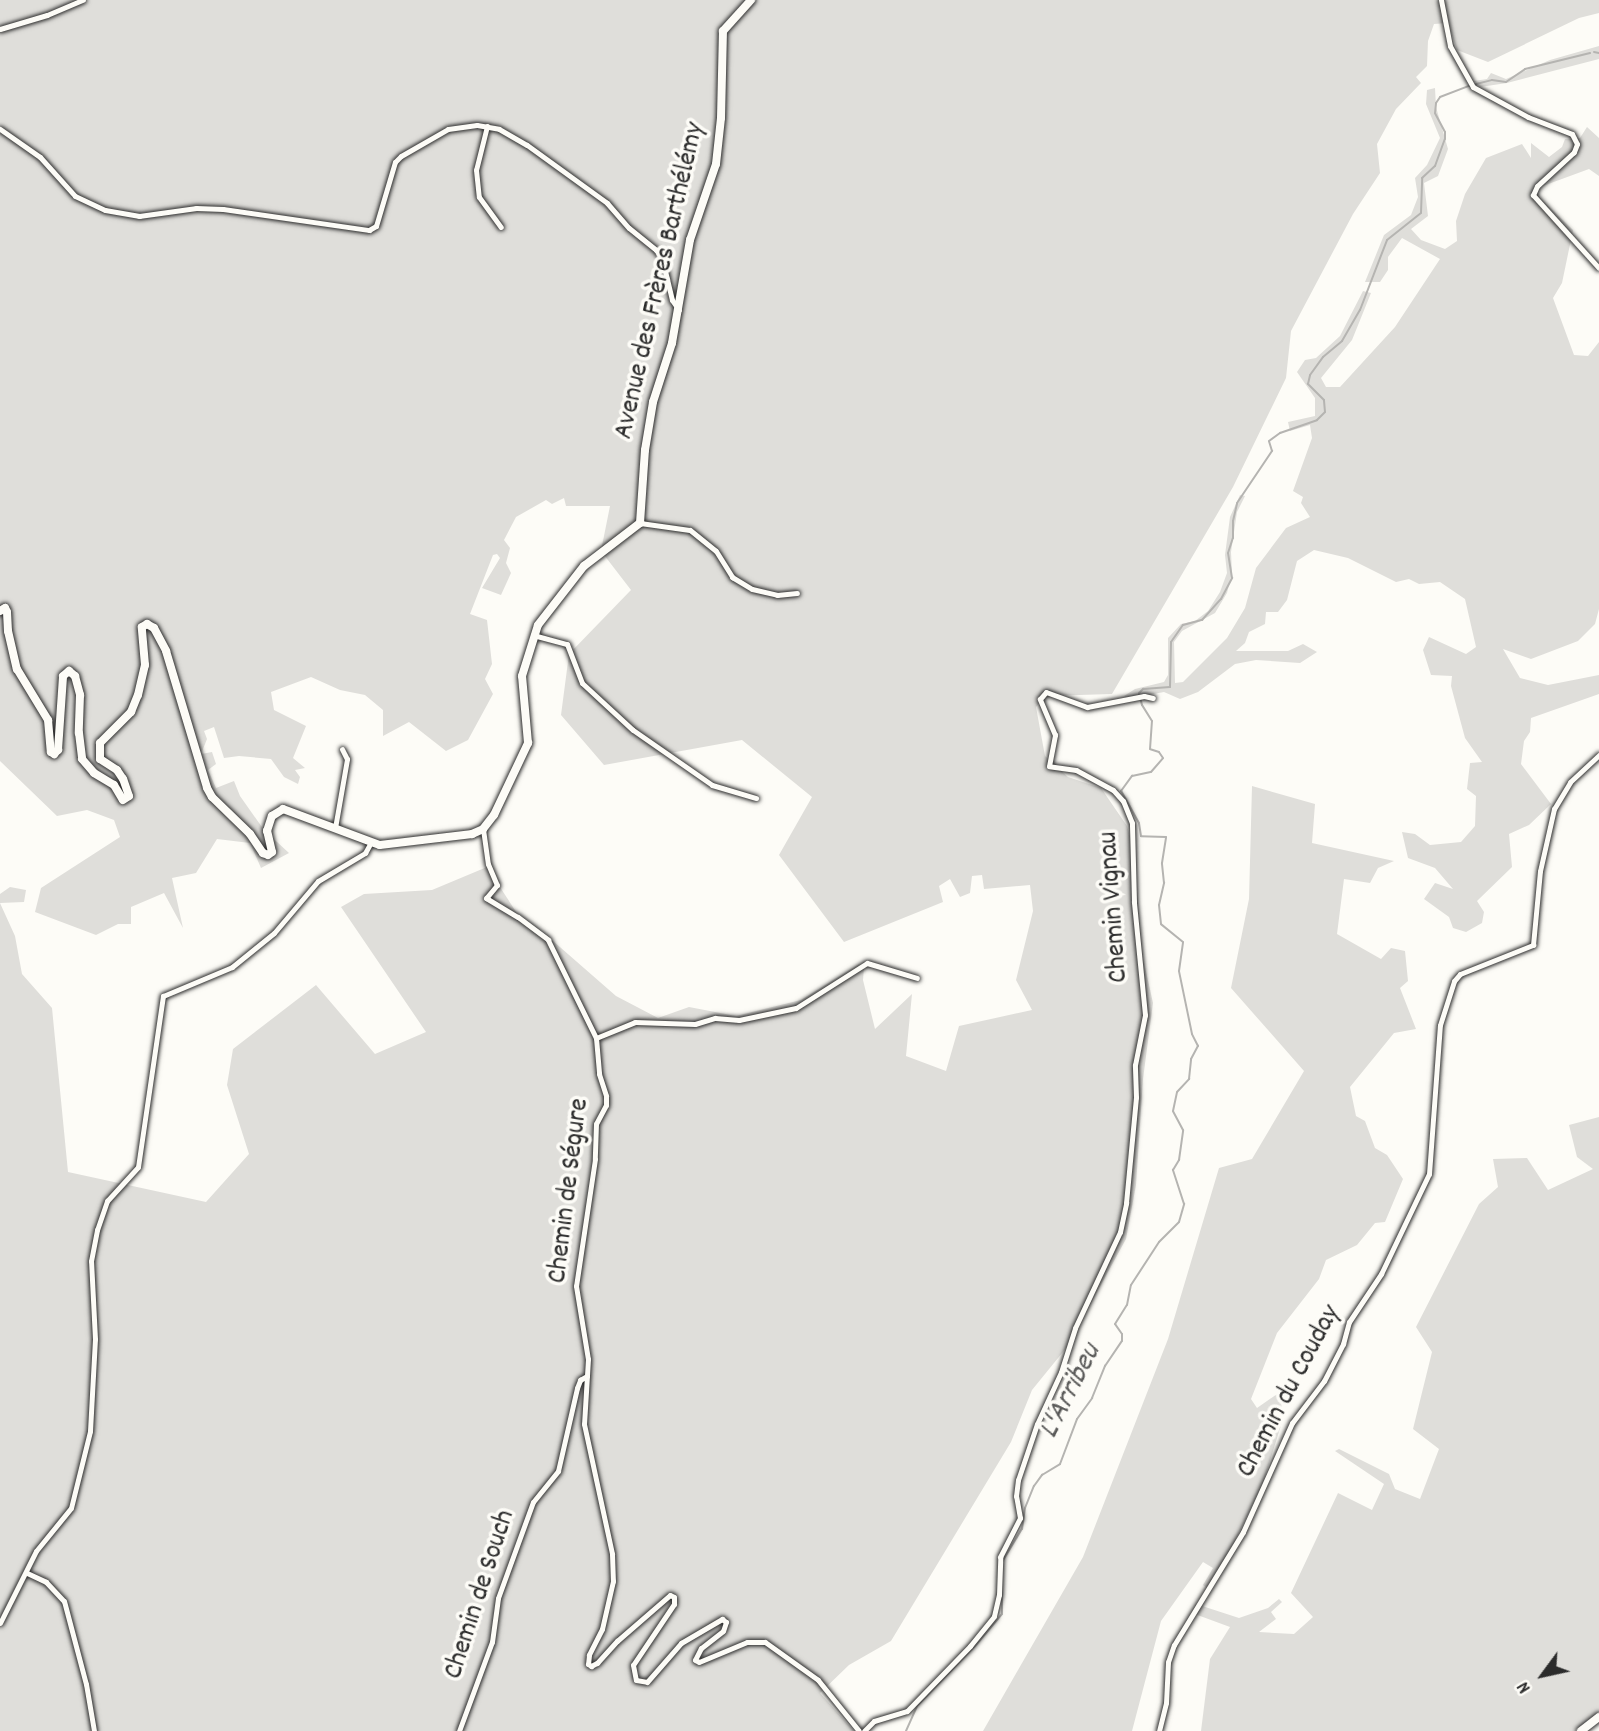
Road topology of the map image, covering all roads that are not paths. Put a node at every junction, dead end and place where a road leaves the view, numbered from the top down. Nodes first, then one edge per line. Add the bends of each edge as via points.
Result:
1 (83, 0) edge
2 (751, 0) edge
3 (1441, 0) edge
4 (0, 29) edge
5 (487, 126) junction
6 (0, 129) edge
7 (501, 227) dead end
8 (1599, 268) edge
9 (679, 310) junction
10 (640, 523) junction
11 (797, 593) dead end
12 (0, 611) edge
13 (533, 635) junction
14 (1153, 698) dead end
15 (342, 749) dead end
16 (1599, 755) edge
17 (756, 798) dead end
18 (335, 828) junction
19 (484, 829) junction
20 (370, 844) junction
21 (917, 978) dead end
22 (596, 1038) junction
23 (588, 1359) joint
24 (587, 1376) junction
25 (27, 1573) junction
26 (0, 1623) edge
27 (1599, 1717) edge
28 (94, 1731) edge
29 (459, 1731) edge
30 (859, 1731) edge
31 (864, 1731) edge
32 (1159, 1731) edge
33 (1581, 1731) edge

1 - 4 street
2 - 9 street, Avenue des Frères Barthélémy via 723,31 716,164 690,240
3 - 8 street via 1450,46 1473,88 1572,134 1577,144 1574,152 1533,195
5 - 6 street via 448,129 401,156 395,162 376,226 369,230 223,209 139,216 105,210 75,196 40,157
5 - 7 street via 476,170 479,197
5 - 9 street via 510,134 607,203 662,258 672,300
9 - 10 street, Avenue des Frères Barthélémy via 652,410
10 - 11 street via 690,530 716,551 732,578 752,589
10 - 13 street via 584,566
12 - 18 street via 5,608 7,612 17,669 48,720 49,748 54,754 58,750 63,676 69,671 80,695 82,759 114,785 123,800 129,796 121,773 104,764 99,753 103,737 131,712 138,695 145,665 142,627 147,624 166,651 212,797 268,855 272,849 268,825 278,810
13 - 17 street via 567,644 582,683 633,730 712,785
13 - 19 street via 522,676 528,743
14 - 31 street, Chemin Vignau via 1087,707 1046,692 1040,699 1055,735 1049,766 1076,770 1113,790 1132,823 1145,1015 1135,1065 1136,1097 1120,1232 1075,1328 1018,1480 1020,1518 1000,1557 994,1616 907,1711 874,1721
15 - 18 street via 347,759
16 - 32 street, Chemin du Couday via 1570,782 1553,809 1540,871 1533,944 1460,974 1454,981 1440,1025 1429,1174 1381,1274 1349,1322 1324,1381 1292,1423 1243,1532 1174,1645
18 - 20 street
19 - 20 street
19 - 22 street, Chemin de Ségure via 488,864 497,885 486,898 548,940
20 - 25 street via 365,853 318,881 274,933 232,967 163,996 138,1167 107,1201 97,1230 91,1290 95,1339 90,1431 71,1508 36,1551
21 - 22 street via 866,963 796,1008 695,1024 635,1021
22 - 23 street, Chemin de Ségure via 606,1105 596,1124 576,1286
23 - 24 street, Chemin de Souch
24 - 29 street, Chemin de Souch via 577,1388 558,1471 533,1502 498,1598 492,1642
24 - 30 street via 584,1424 606,1517 613,1581 588,1664 597,1663 670,1595 674,1604 633,1665 636,1681 647,1682 681,1643 722,1619 726,1622 723,1631 701,1648 695,1660 747,1642 765,1642 818,1680
25 - 26 street
25 - 28 street via 46,1582 64,1601
27 - 33 street

